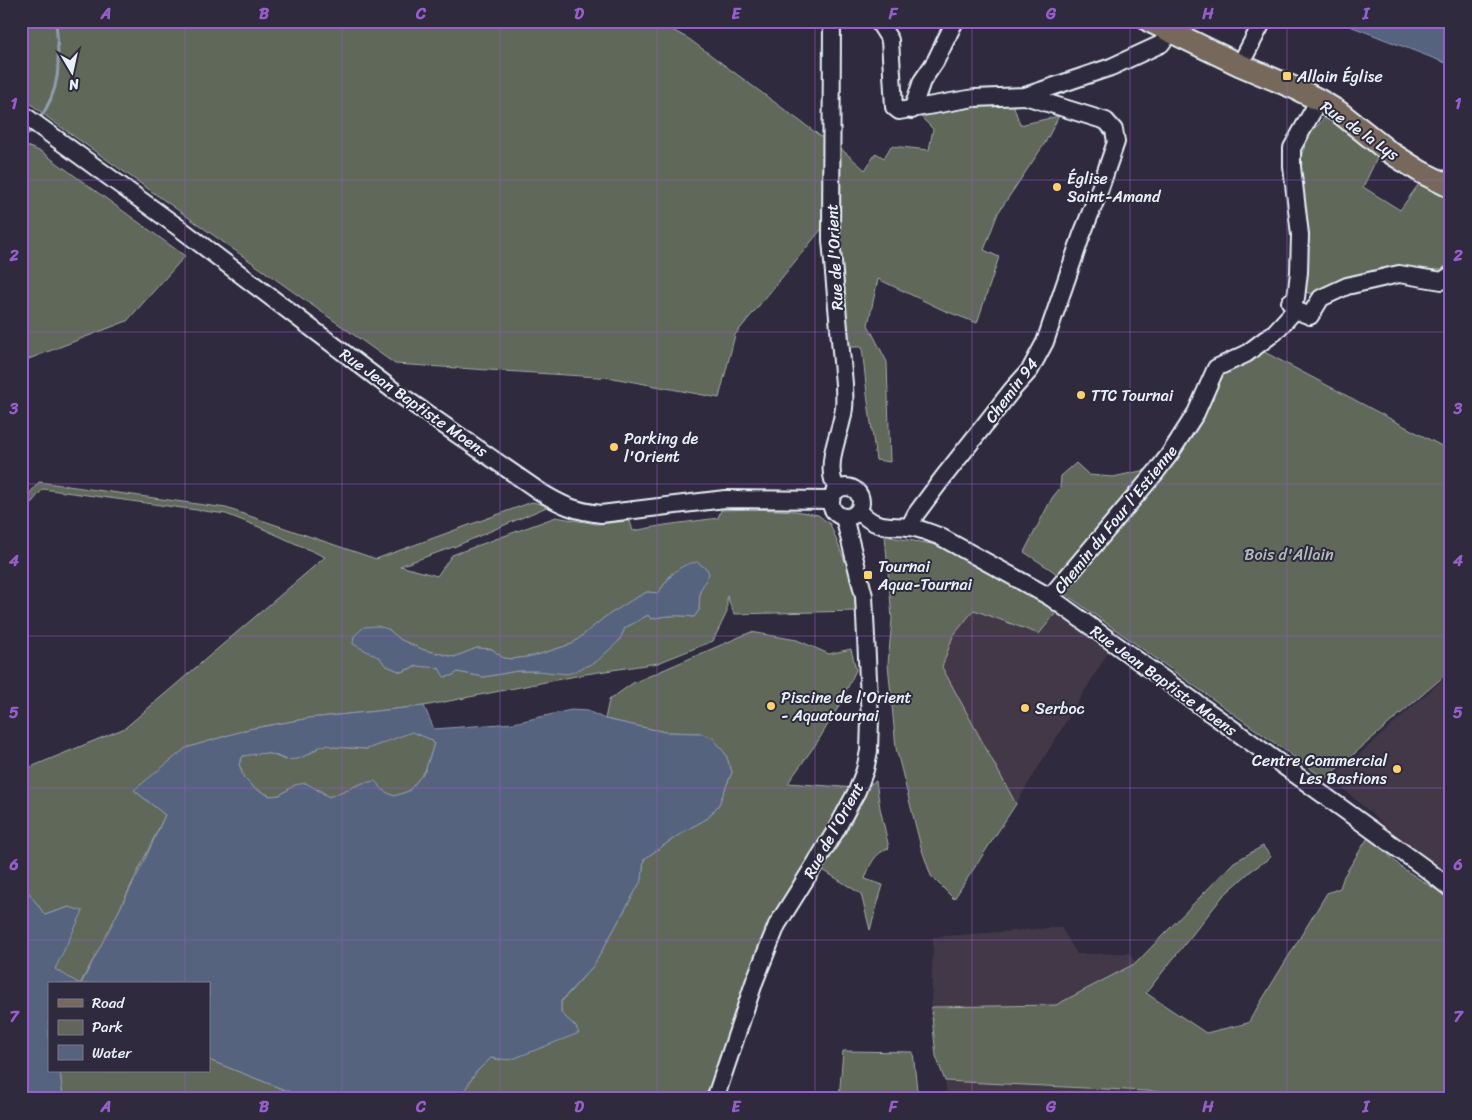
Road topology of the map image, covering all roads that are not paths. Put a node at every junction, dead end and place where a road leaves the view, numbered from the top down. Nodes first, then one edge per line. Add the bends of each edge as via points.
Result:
1 (832, 21) edge
2 (878, 21) edge
3 (955, 21) edge
4 (1149, 21) edge
5 (1263, 21) edge
6 (1171, 31) junction
7 (1240, 64) junction
8 (1025, 96) junction
9 (1319, 100) junction
10 (912, 110) junction
11 (21, 112) edge
12 (1451, 187) edge
13 (1451, 275) edge
14 (1295, 310) junction
15 (834, 495) junction
16 (851, 514) junction
17 (909, 527) junction
18 (1050, 597) junction
19 (1451, 889) edge
20 (715, 1099) edge

1 - 15 street, Rue de l'Orient via 831,240 844,391 844,407 832,466
2 - 10 street via 890,40 894,107 899,111
3 - 10 street via 922,81
4 - 6 main road, Rue de la Lys
5 - 7 street
6 - 7 main road, Rue de la Lys
6 - 8 street via 1161,44 1111,67
7 - 9 main road, Rue de la Lys
8 - 10 street via 974,98
8 - 17 street, Chemin 94 via 1106,121 1114,130 1116,142 1045,342 1030,370 963,452
9 - 12 main road, Rue de la Lys via 1388,151
9 - 14 street via 1292,148 1300,235 1296,298 1290,302
11 - 15 street, Rue Jean Baptiste Moens via 393,390 560,504 601,514 725,499
13 - 14 street via 1442,281 1399,274 1347,286 1322,298 1310,316
14 - 18 street, Chemin du Four l'Estienne via 1275,332 1246,354 1216,368 1196,412 1169,455
15 - 16 street via 831,504 835,513
15 - 16 street via 840,487 848,486 858,492 862,499 861,507
16 - 17 street, Rue Jean Baptiste Moens via 876,525
16 - 20 street, Rue de l'Orient via 864,596 870,720 865,770 836,832 777,925
17 - 18 street, Rue Jean Baptiste Moens via 939,536
18 - 19 street, Rue Jean Baptiste Moens

